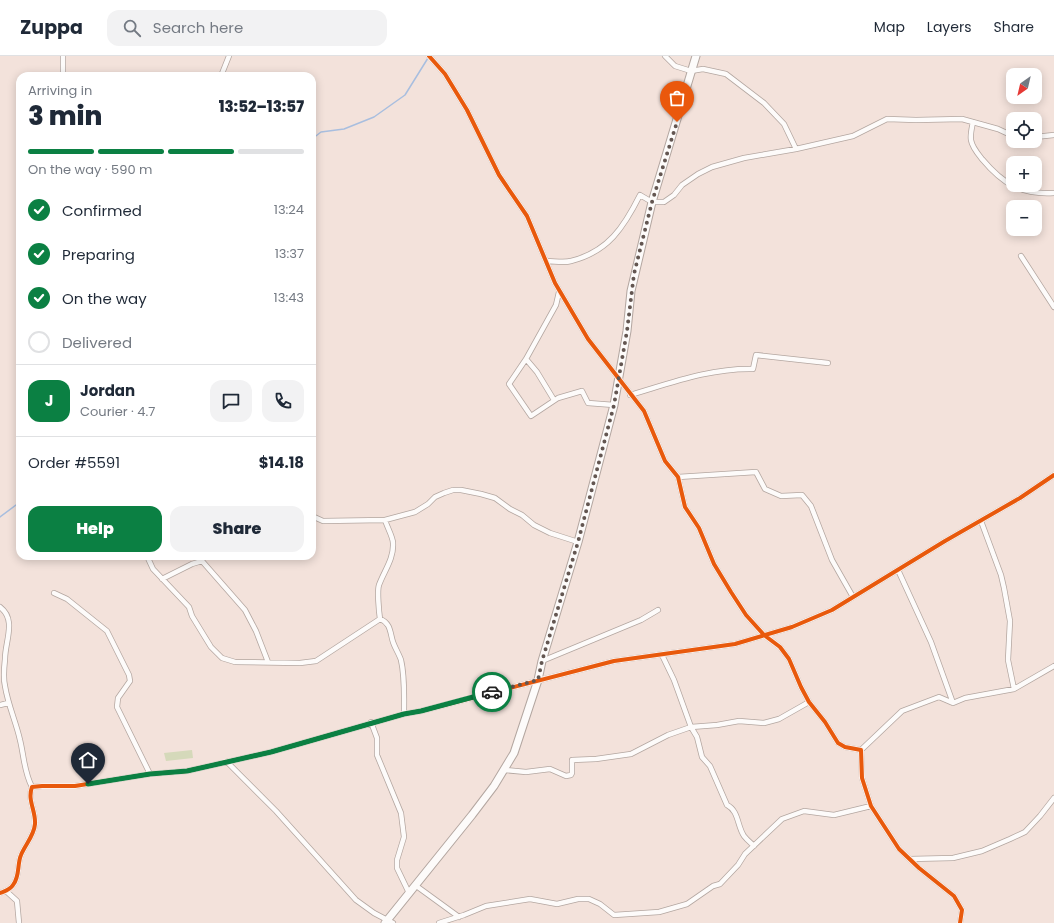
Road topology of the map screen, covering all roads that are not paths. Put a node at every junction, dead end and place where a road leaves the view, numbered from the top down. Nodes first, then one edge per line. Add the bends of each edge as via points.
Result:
1 (63, 56) edge
2 (229, 56) edge
3 (429, 56) edge
4 (665, 56) edge
5 (696, 56) edge
6 (692, 71) junction
7 (62, 72) edge
8 (223, 72) edge
9 (973, 122) junction
10 (1006, 133) edge
11 (1054, 135) edge
12 (1042, 136) edge
13 (796, 150) junction
14 (1054, 193) edge
15 (652, 202) junction
16 (1021, 256) dead end
17 (546, 262) junction
18 (559, 292) junction
19 (1054, 307) edge
20 (526, 359) junction
21 (828, 364) dead end
22 (619, 379) junction
23 (630, 395) junction
24 (554, 400) junction
25 (614, 405) junction
26 (1054, 475) edge
27 (678, 477) junction
28 (316, 518) edge
29 (385, 520) junction
30 (981, 520) junction
31 (578, 542) junction
32 (149, 560) edge
33 (198, 560) edge
34 (204, 560) edge
35 (898, 570) junction
36 (162, 578) junction
37 (54, 593) dead end
38 (853, 598) junction
39 (0, 607) edge
40 (658, 610) dead end
41 (380, 619) junction
42 (764, 634) junction
43 (662, 655) junction
44 (542, 661) junction
45 (268, 662) junction
46 (1054, 666) edge
47 (538, 680) junction
48 (1014, 689) junction
49 (809, 702) junction
50 (8, 703) junction
51 (954, 703) junction
52 (0, 705) edge
53 (404, 714) junction
54 (371, 722) junction
55 (691, 727) junction
56 (861, 750) junction
57 (227, 762) junction
58 (504, 770) junction
59 (150, 774) junction
60 (32, 787) junction
61 (1054, 798) edge
62 (871, 806) junction
63 (754, 846) junction
64 (910, 859) junction
65 (415, 885) junction
66 (6, 891) junction
67 (0, 893) edge
68 (409, 893) junction
69 (459, 917) junction
70 (389, 922) edge
71 (19, 923) edge
72 (439, 923) edge
73 (960, 923) edge

1 - 7 street
2 - 8 street
3 - 17 street via 467,110 499,174 527,216
4 - 6 street via 675,66
5 - 6 main road
6 - 13 street via 703,69 726,74 751,92 784,124
6 - 15 main road
9 - 10 street
9 - 13 street via 962,119 887,119 853,136
9 - 14 street via 971,141 996,176 1030,193
11 - 12 street
13 - 15 street via 744,158 712,167 682,185 664,202
15 - 17 street via 640,195 622,228 605,245 591,254 570,261
15 - 22 main road via 631,291
16 - 19 street
17 - 18 street
18 - 20 street via 556,305
18 - 22 street via 588,339
20 - 24 street
20 - 24 street via 509,384 531,416
21 - 23 street via 756,355 753,369 718,370
22 - 23 street
22 - 25 main road
23 - 27 street via 644,411 665,461
24 - 25 street via 582,391 588,402
25 - 31 main road
26 - 30 street
27 - 38 street via 756,472 765,489 786,497 802,495 810,506 832,560
27 - 42 street via 685,507 699,528 714,564 746,615
28 - 29 street via 324,522
29 - 31 street via 415,512 435,497 453,490 461,490 495,498 534,525
29 - 41 street via 393,541 393,552 378,587
30 - 35 street
30 - 48 street via 1004,588 1010,621 1008,660
31 - 44 main road
32 - 36 street
33 - 36 street
34 - 45 street via 245,610
35 - 38 street
35 - 51 street via 931,642
36 - 45 street via 189,607 207,641 222,658 235,662
37 - 59 street via 67,599 107,631 130,681 118,698 117,707
38 - 42 street via 792,627
39 - 50 street via 10,621 4,654 4,684
40 - 44 street via 641,620
41 - 45 street via 316,662
41 - 53 street via 389,626 401,660
42 - 43 street via 735,644
42 - 49 street via 789,658
43 - 47 street via 614,661
43 - 55 street
44 - 47 main road
46 - 48 street
47 - 53 street
47 - 58 main road via 514,753
48 - 51 street via 965,698
49 - 55 street via 778,719 764,723 739,721
49 - 56 street via 838,743
50 - 52 street
50 - 60 street via 20,740 27,778
51 - 56 street via 939,697 902,711
53 - 54 street
54 - 57 street via 271,752
54 - 68 street via 377,738 378,756 400,813 404,837 397,868
55 - 58 street via 668,735 631,754 572,760 572,773 566,776 550,768 526,772
55 - 63 street via 697,737 702,757 710,766 726,805 732,807 744,836
56 - 62 street via 862,778
57 - 59 street via 187,771
57 - 70 street via 291,827 356,900
58 - 65 main road via 472,815
59 - 60 street via 75,786
60 - 66 street via 29,794 35,814 35,825 20,856 17,880
61 - 64 street via 1025,832 982,851 953,858
62 - 63 street via 834,814 804,811 782,819
62 - 64 street via 899,849
63 - 69 street via 720,884 687,904 659,912 614,915 589,899 557,904 530,898 486,906
64 - 73 street via 954,896 962,910
65 - 68 main road
65 - 69 street
66 - 67 street
66 - 71 street via 17,901
68 - 70 main road
69 - 72 street

